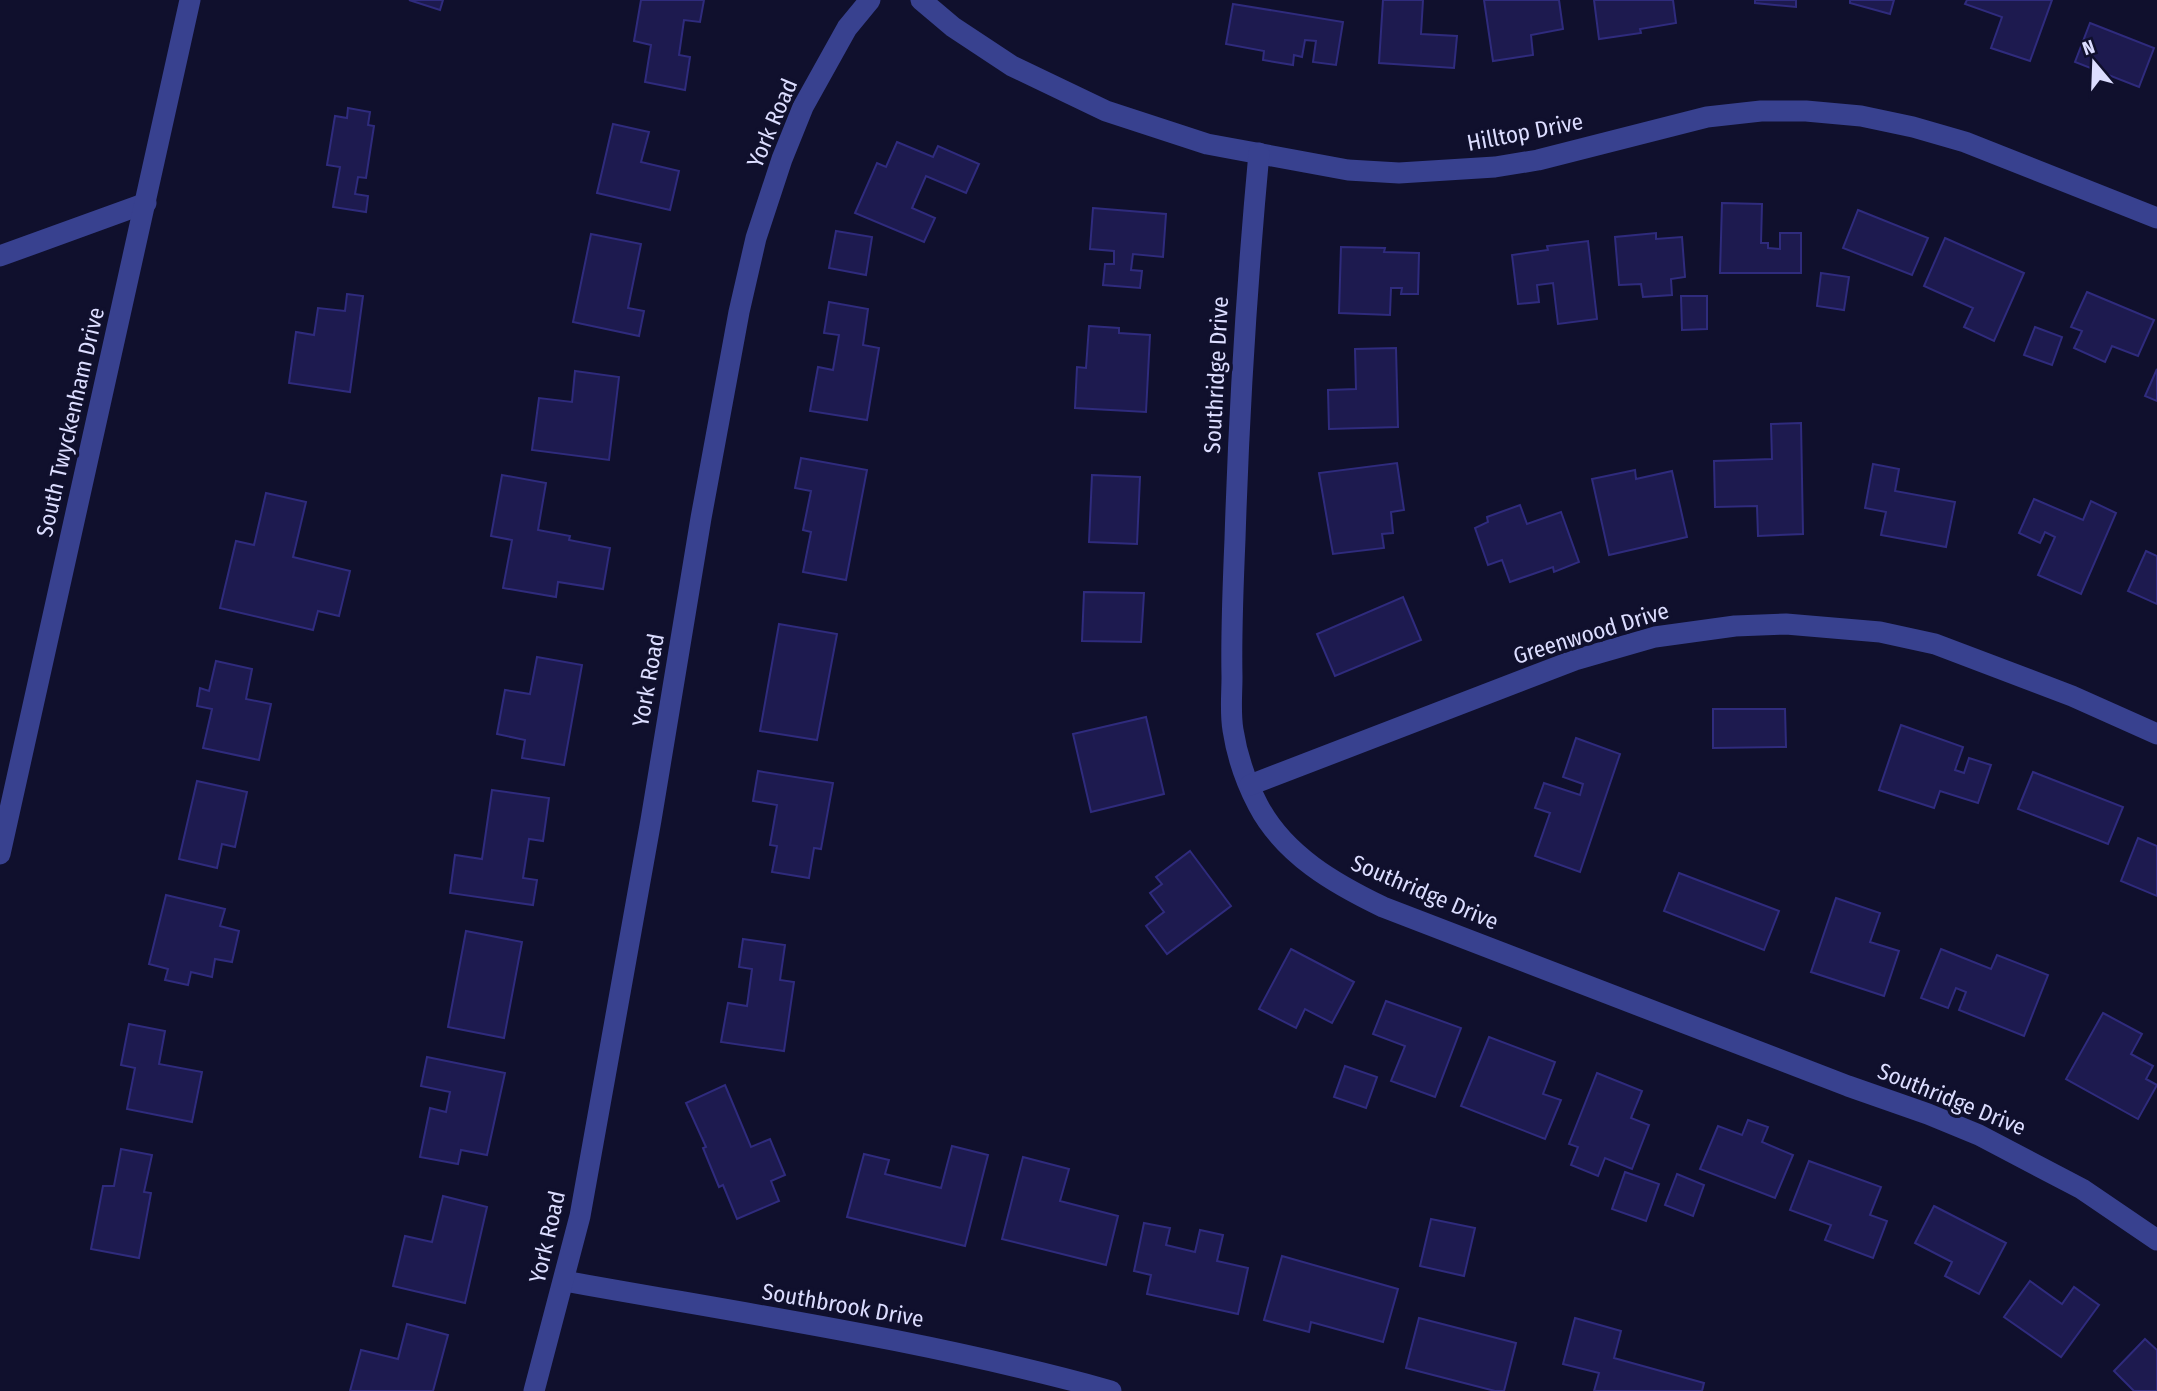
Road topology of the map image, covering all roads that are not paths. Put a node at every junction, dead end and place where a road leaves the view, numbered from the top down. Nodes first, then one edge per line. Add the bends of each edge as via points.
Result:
1 (190, 0) edge
2 (870, 0) edge
3 (921, 0) edge
4 (1259, 153) junction
5 (146, 203) junction
6 (2157, 218) edge
7 (0, 256) edge
8 (2157, 734) edge
9 (1250, 785) junction
10 (0, 854) edge
11 (2157, 1240) edge
12 (564, 1281) junction
13 (1072, 1386) edge
14 (534, 1391) edge
15 (1111, 1391) edge

1 - 5 street, South Twyckenham Drive
2 - 12 street, York Road via 847,28 803,107 753,251 580,1216
3 - 4 street, Hilltop Drive via 1012,66 1106,111 1207,144
4 - 6 street, Hilltop Drive via 1348,170 1456,171 1538,160 1707,117 1805,111 1861,116 1952,138
4 - 9 street, Southridge Drive via 1239,414 1231,638 1232,727
5 - 7 street
5 - 10 street, South Twyckenham Drive
8 - 9 street, Greenwood Drive via 1935,643 1786,624 1735,626 1655,637 1576,660
9 - 11 street, Southridge Drive via 1280,836 1342,887 1453,935 1979,1135 2082,1189
12 - 13 street, Southbrook Drive via 929,1348
12 - 14 street, York Road
13 - 15 street, Southbrook Drive

